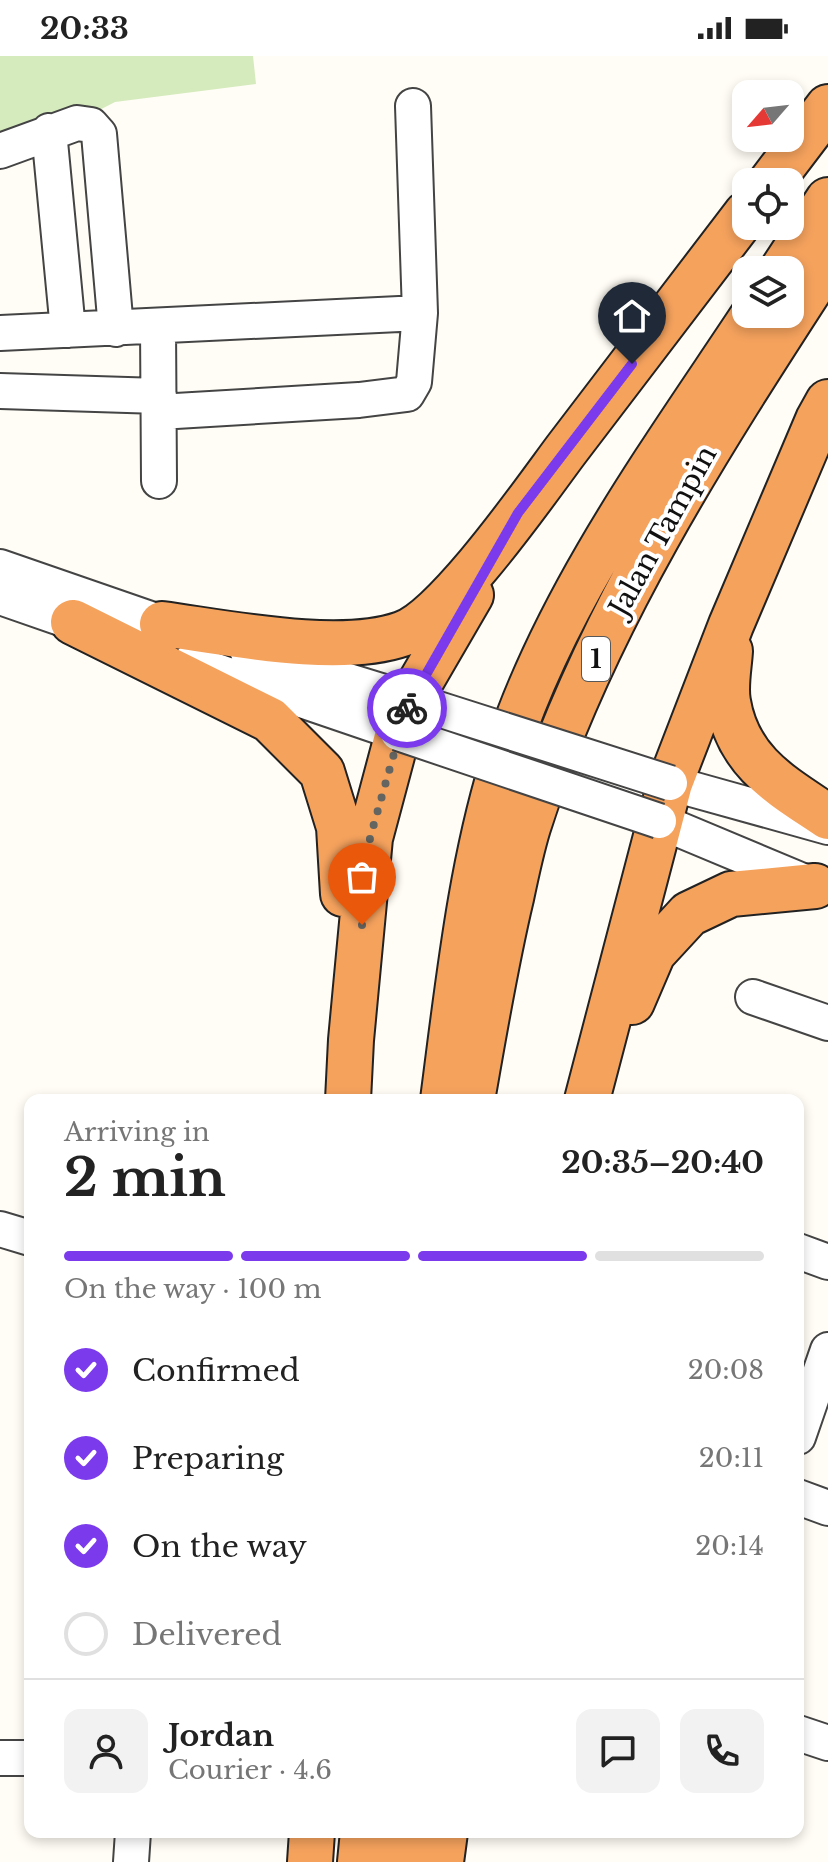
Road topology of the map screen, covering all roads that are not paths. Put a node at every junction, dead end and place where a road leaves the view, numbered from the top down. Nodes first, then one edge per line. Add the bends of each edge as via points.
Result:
1 (413, 106) dead end
2 (828, 107) edge
3 (49, 131) junction
4 (0, 151) edge
5 (782, 168) edge
6 (828, 200) edge
7 (732, 232) edge
8 (791, 256) edge
9 (828, 261) edge
10 (420, 313) junction
11 (158, 326) junction
12 (745, 328) edge
13 (116, 329) junction
14 (68, 330) junction
15 (0, 333) edge
16 (0, 391) edge
17 (828, 402) edge
18 (159, 404) junction
19 (159, 481) dead end
20 (518, 513) junction
21 (0, 567) edge
22 (0, 597) edge
23 (73, 622) junction
24 (162, 624) junction
25 (731, 625) junction
26 (404, 717) junction
27 (665, 802) junction
28 (828, 817) edge
29 (828, 827) edge
30 (822, 888) edge
31 (753, 997) dead end
32 (828, 1023) edge
33 (351, 1040) junction
34 (348, 1094) edge
35 (444, 1094) edge
36 (473, 1094) edge
37 (590, 1094) edge
38 (591, 1094) edge
39 (0, 1229) edge
40 (24, 1236) edge
41 (804, 1253) edge
42 (828, 1262) edge
43 (828, 1350) edge
44 (804, 1420) edge
45 (804, 1499) edge
46 (828, 1508) edge
47 (804, 1735) edge
48 (828, 1743) edge
49 (0, 1758) edge
50 (24, 1758) edge
51 (133, 1838) edge
52 (312, 1838) edge
53 (362, 1838) edge
54 (405, 1838) edge
55 (444, 1838) edge
56 (131, 1862) edge
57 (310, 1862) edge
58 (360, 1862) edge
59 (403, 1862) edge
60 (441, 1862) edge

1 - 10 street
2 - 5 highway
3 - 4 street
3 - 13 street via 77,123 91,125 99,134
3 - 14 street
6 - 8 highway
7 - 20 highway
9 - 36 highway, Jalan Tampin / 1 via 711,441 617,615 565,728 527,830
10 - 11 street
10 - 18 street via 414,382 407,394 359,400
11 - 13 street
11 - 18 street
12 - 35 highway, Jalan Tampin / 1 via 606,541 535,679 507,749 461,964
13 - 14 street
14 - 15 street
16 - 18 street
17 - 25 highway
18 - 19 street
20 - 24 highway via 448,598 406,632 377,641 294,641
20 - 26 highway
21 - 24 street
22 - 23 street
23 - 26 street
23 - 33 highway via 270,720 322,772 339,827
24 - 26 street
25 - 27 highway
25 - 28 highway via 727,700 739,740 763,773
26 - 27 street, bridge
26 - 33 highway via 370,838
27 - 29 street
27 - 30 street
27 - 37 highway
30 - 38 highway via 731,894 689,914 653,953
31 - 32 street
33 - 34 highway
39 - 40 street
41 - 42 street
43 - 44 street
45 - 46 street
47 - 48 street
49 - 50 street
51 - 56 street
52 - 57 highway
53 - 58 highway
54 - 59 highway
55 - 60 highway

